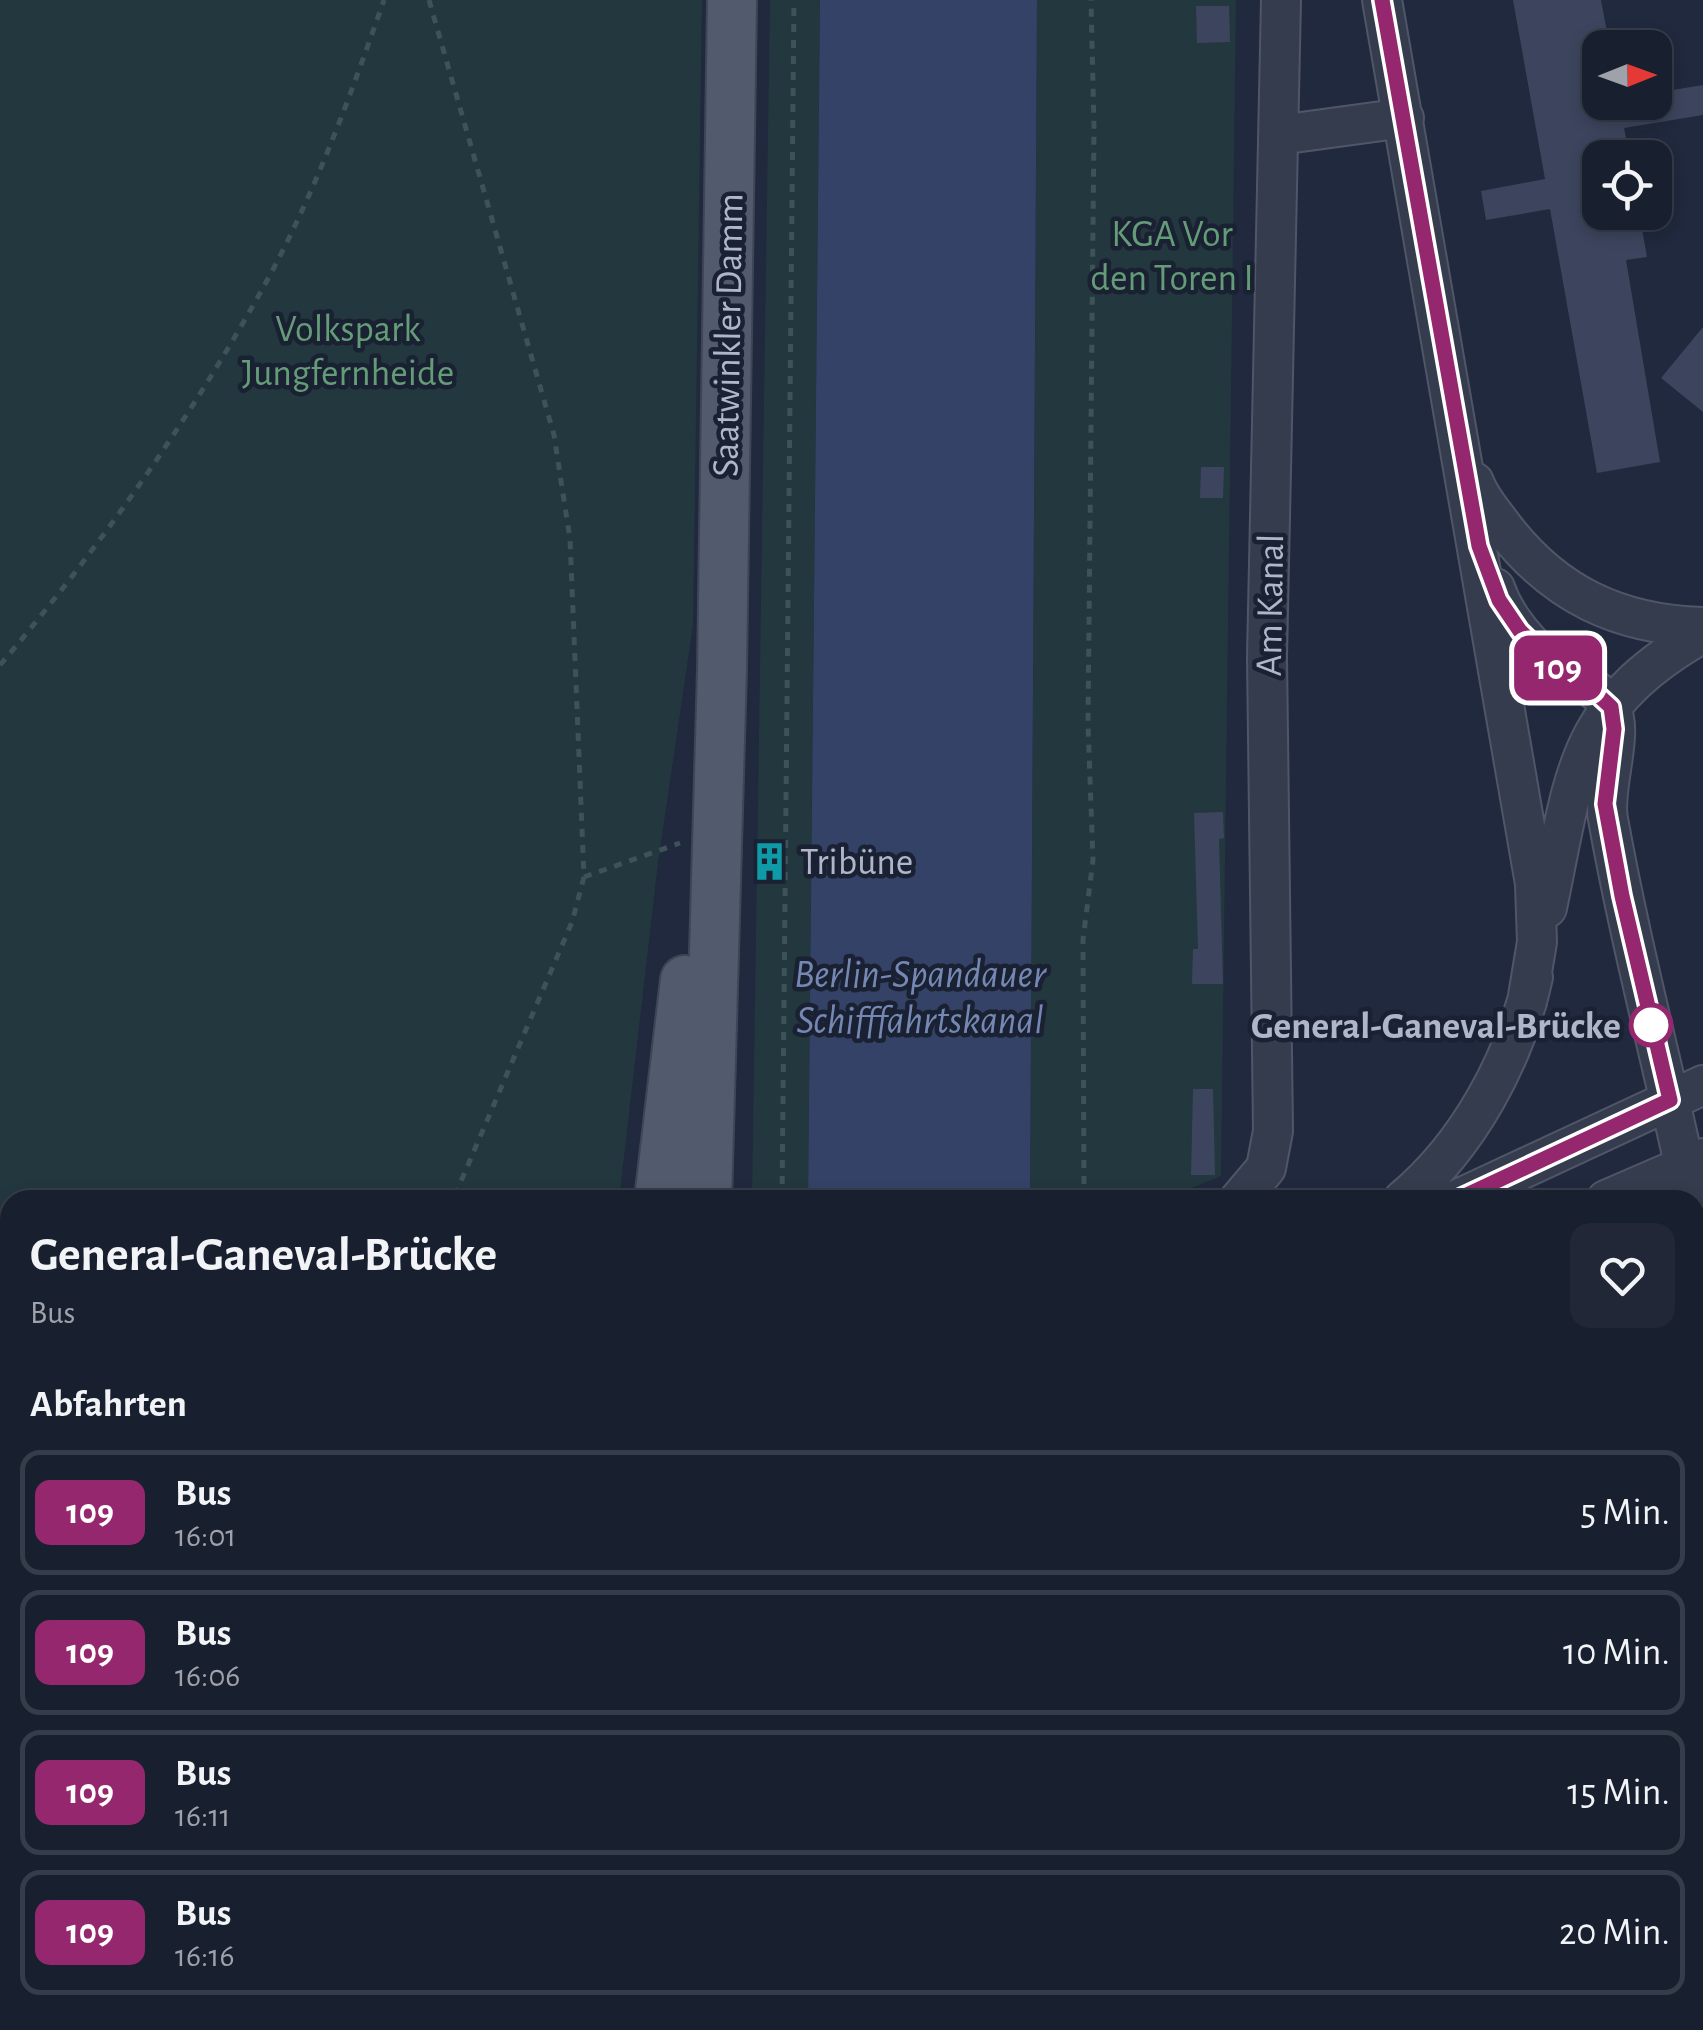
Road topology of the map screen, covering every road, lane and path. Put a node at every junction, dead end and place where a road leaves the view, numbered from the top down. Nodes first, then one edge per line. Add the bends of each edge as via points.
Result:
1 (384, 0) edge
2 (429, 0) edge
3 (732, 0) edge
4 (794, 0) edge
5 (1091, 0) edge
6 (1281, 0) edge
7 (1382, 0) edge
8 (1404, 118) junction
9 (1278, 135) junction
10 (1458, 434) junction
11 (1479, 546) junction
12 (1703, 630) edge
13 (0, 665) edge
14 (722, 669) junction
15 (1611, 707) junction
16 (681, 842) dead end
17 (584, 878) junction
18 (1528, 1002) junction
19 (1686, 1092) edge
20 (1693, 1174) edge
21 (457, 1190) edge
22 (660, 1190) edge
23 (707, 1190) edge
24 (782, 1190) edge
25 (1084, 1190) edge
26 (1247, 1190) edge
27 (1412, 1190) edge
28 (1477, 1190) edge
29 (1639, 1190) edge

1 - 13 path via 306,200 265,284 142,476
2 - 17 path via 554,435 570,539
3 - 14 main road, Saatwinkler Damm
4 - 24 path
5 - 25 path via 1093,860 1083,940
6 - 9 street, Am Kanal
7 - 8 street
8 - 9 street
8 - 10 street
9 - 26 street, Am Kanal via 1267,657 1274,1130 1266,1168
10 - 11 street
10 - 12 street via 1478,494 1522,551 1566,591 1630,617
11 - 15 street via 1499,600 1520,631
11 - 18 street via 1535,884 1537,942
12 - 15 street via 1665,655
14 - 22 main road, Saatwinkler Damm
14 - 23 main road, Saatwinkler Damm
15 - 18 street via 1580,754
15 - 19 street via 1605,804 1622,896
16 - 17 path
17 - 21 path via 572,922
18 - 27 street via 1467,1130
19 - 20 street
19 - 28 street
20 - 29 street

